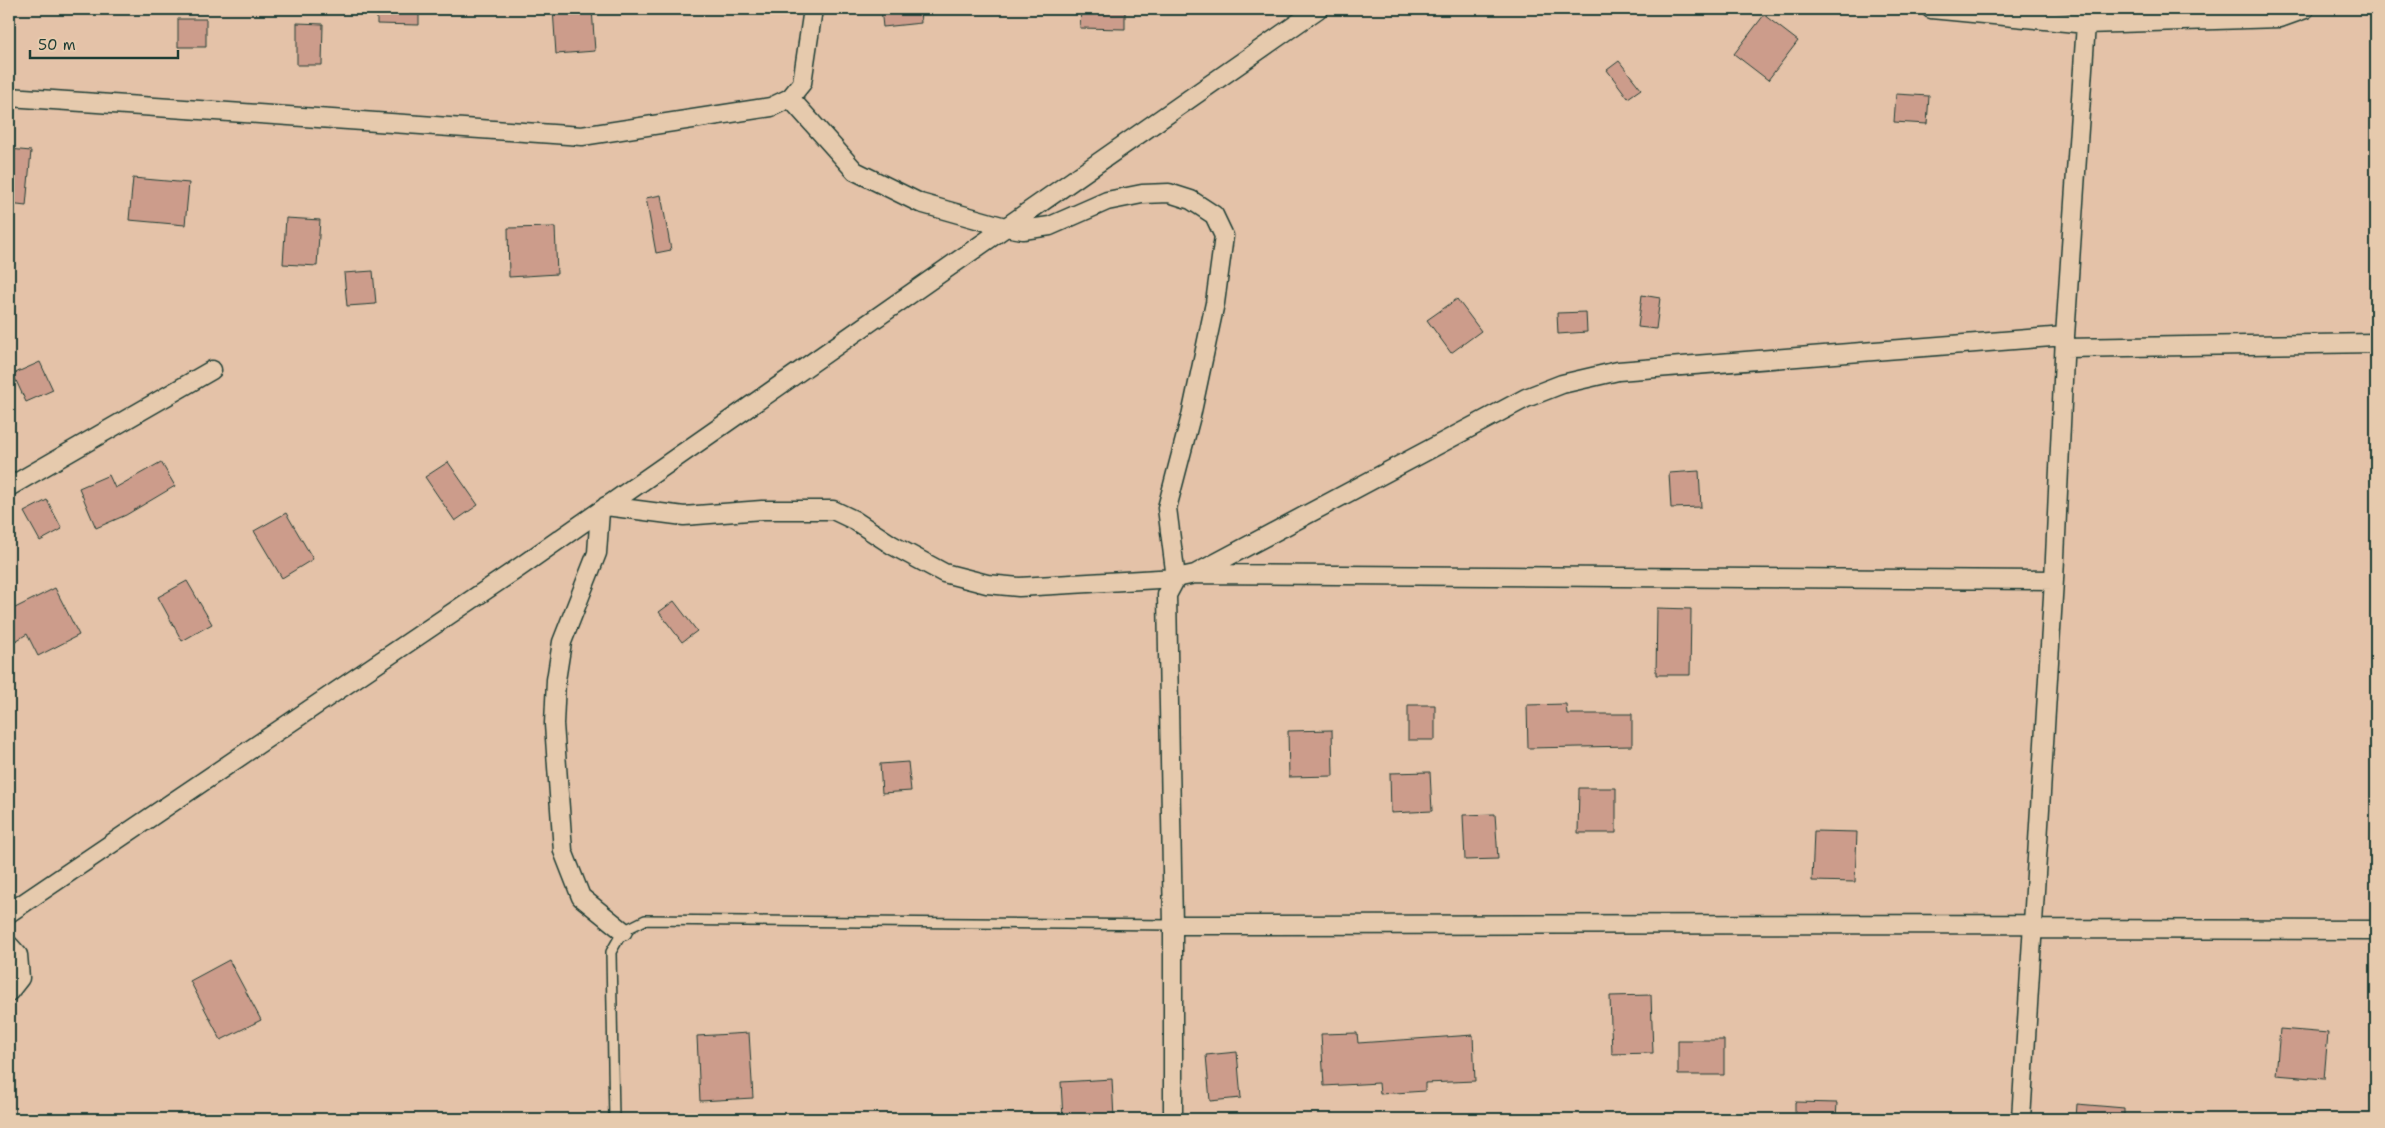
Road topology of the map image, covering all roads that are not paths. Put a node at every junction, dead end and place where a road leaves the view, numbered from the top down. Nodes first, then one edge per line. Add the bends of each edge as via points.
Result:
1 (812, 9) edge
2 (1318, 9) edge
3 (1931, 9) edge
4 (2305, 9) edge
5 (2086, 16) edge
6 (9, 97) edge
7 (790, 98) junction
8 (1005, 227) junction
9 (2065, 342) junction
10 (2376, 342) edge
11 (212, 370) dead end
12 (9, 487) edge
13 (603, 508) junction
14 (1194, 574) junction
15 (1176, 578) junction
16 (2054, 580) junction
17 (9, 913) edge
18 (1173, 925) junction
19 (2032, 927) junction
20 (623, 930) junction
21 (2376, 930) edge
22 (9, 945) edge
23 (9, 992) edge
24 (614, 1119) edge
25 (1173, 1119) edge
26 (2021, 1119) edge

1 - 7 street via 802,83
2 - 8 street
3 - 5 street
4 - 5 street via 2280,18
5 - 9 street
6 - 7 street via 582,136 771,107
7 - 8 street via 855,171 920,203
8 - 13 street
8 - 15 street via 1023,230 1050,226 1106,201 1142,194 1176,195 1191,200 1214,215 1224,236 1215,304 1167,508
9 - 10 street
9 - 14 street via 1618,371 1562,384 1526,398
9 - 16 street
11 - 12 street
13 - 15 street via 684,516 833,510 944,573 987,584 1019,587
13 - 17 street
13 - 20 street via 597,553 562,642 554,724 563,851 581,897
14 - 15 street
14 - 16 street
15 - 18 street via 1167,595
16 - 19 street
18 - 19 street
18 - 20 lane via 645,920
18 - 25 street
19 - 21 street
19 - 26 street
20 - 24 lane via 611,952
22 - 23 street via 18,955 20,978

